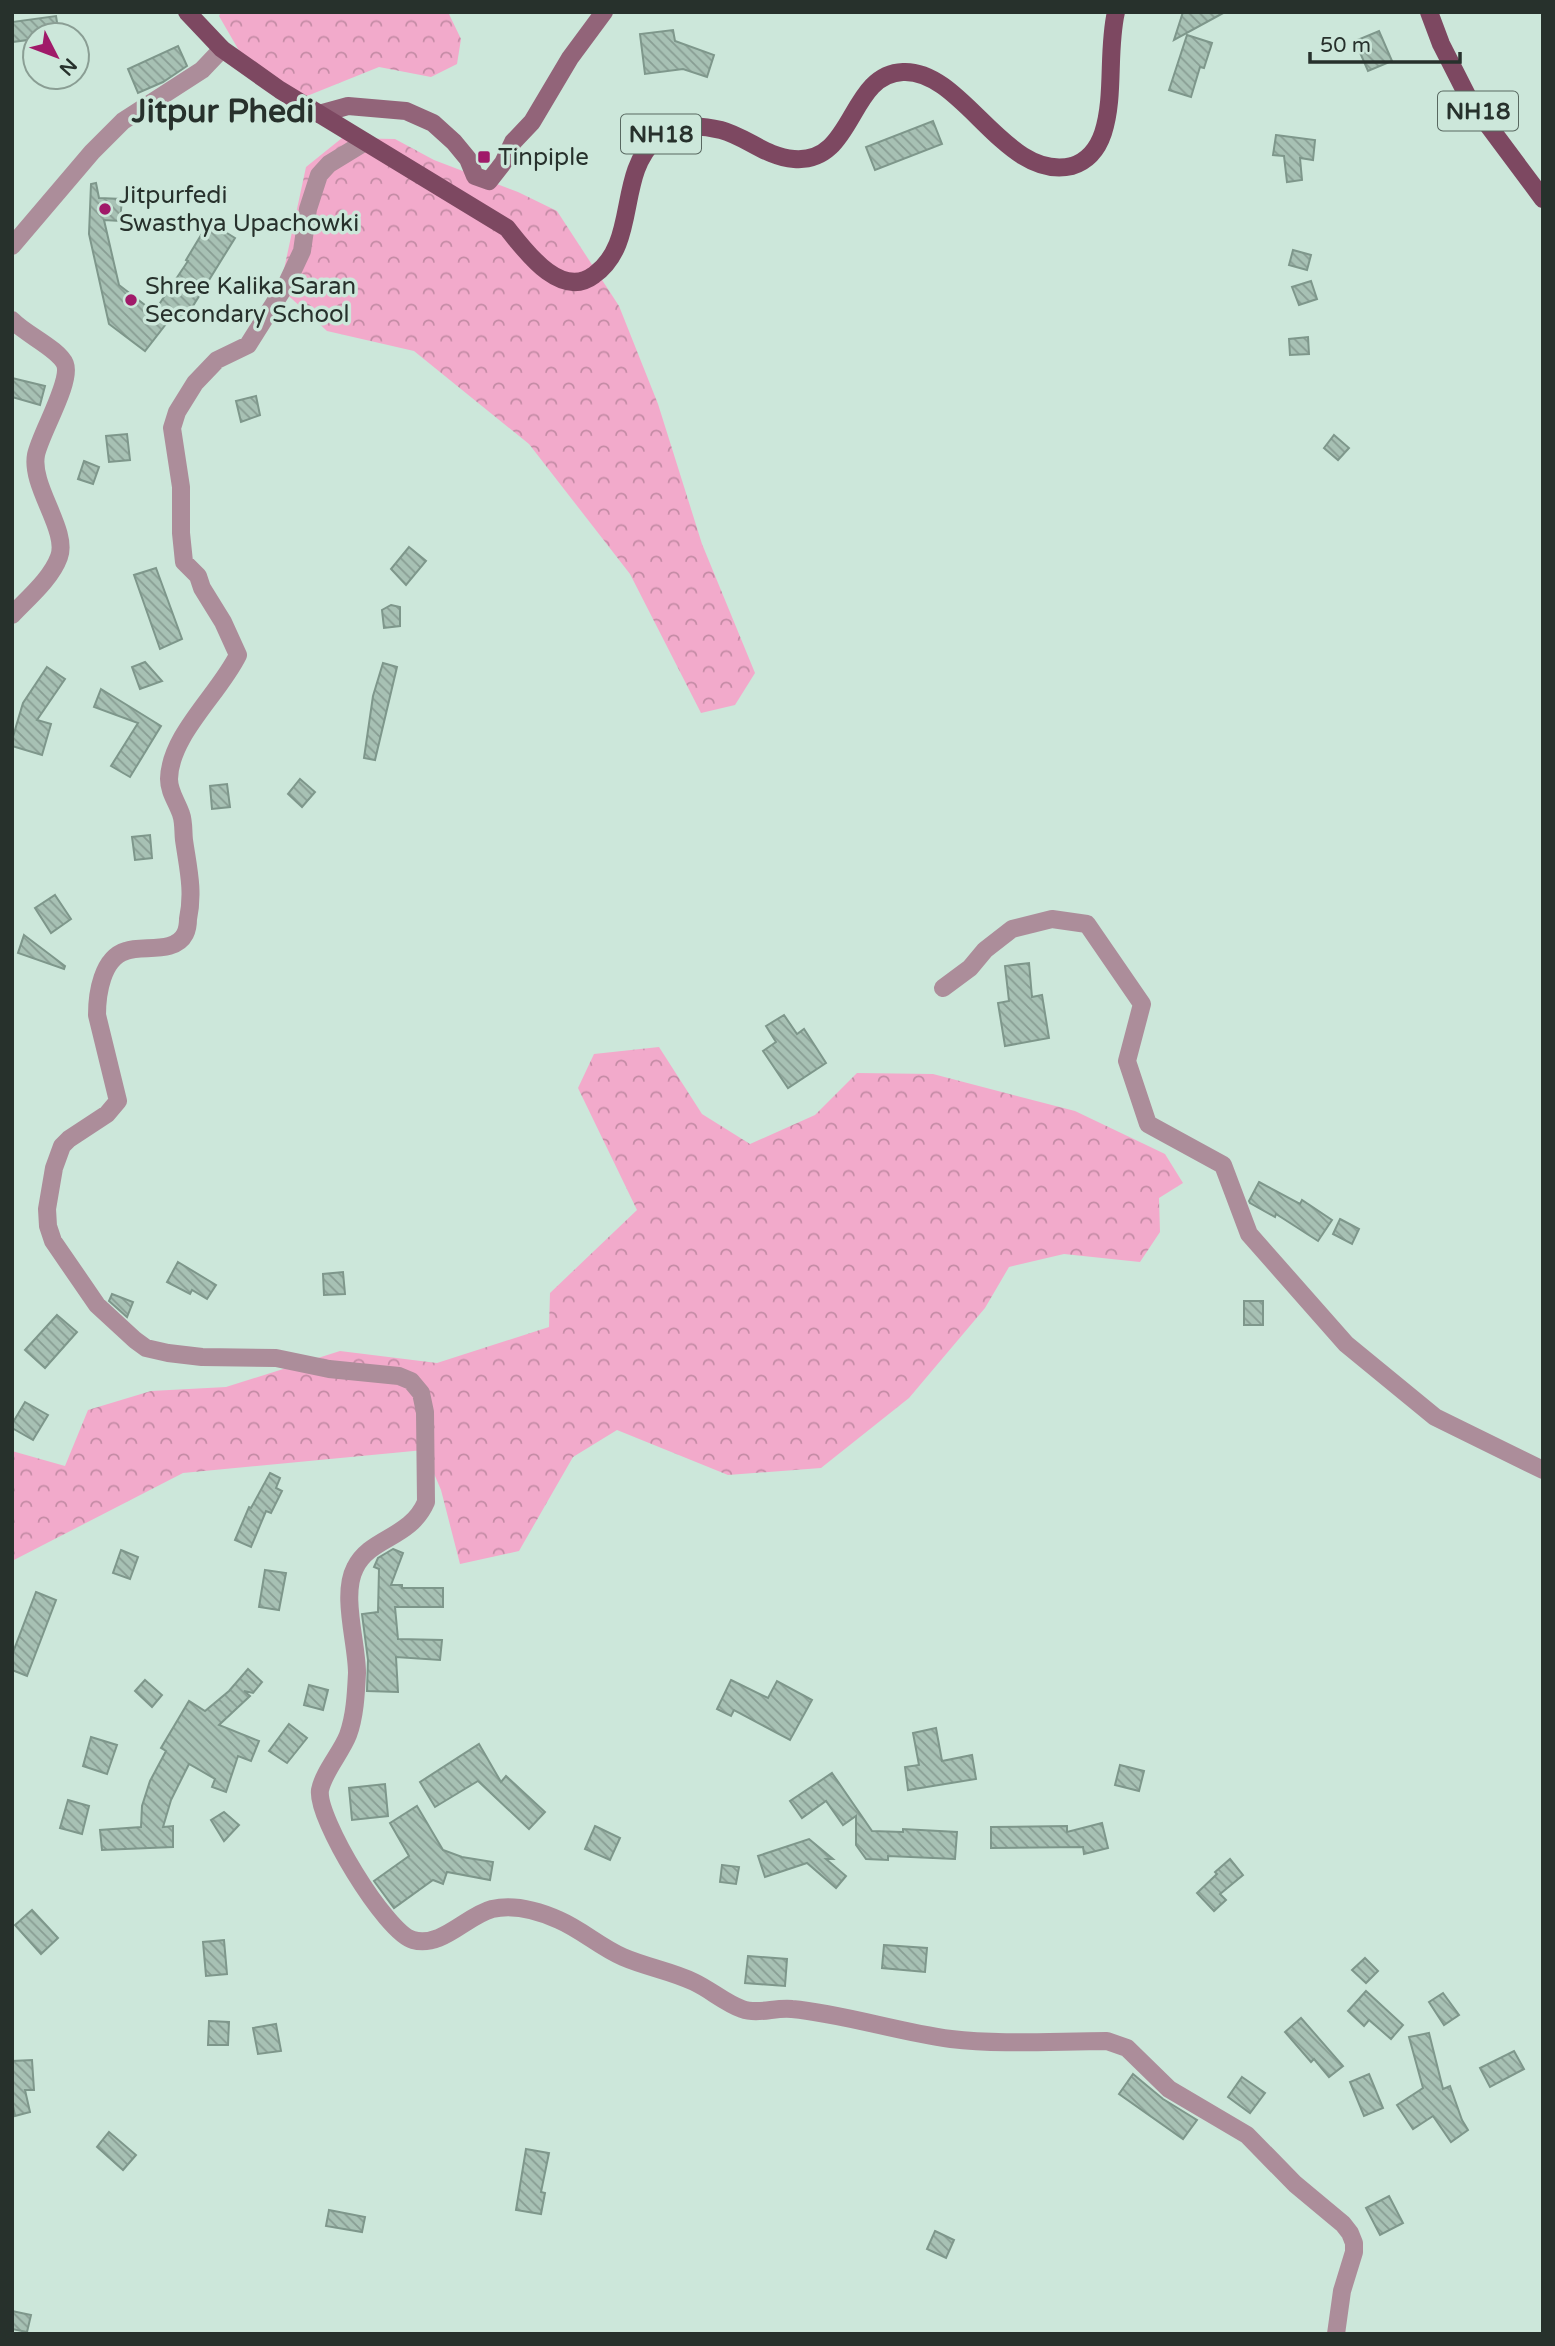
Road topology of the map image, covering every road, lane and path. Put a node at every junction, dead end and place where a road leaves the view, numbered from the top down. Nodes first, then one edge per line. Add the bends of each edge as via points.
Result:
1 (187, 12) edge
2 (604, 12) edge
3 (1116, 12) edge
4 (1429, 12) edge
5 (222, 48) junction
6 (319, 114) junction
7 (365, 142) junction
8 (1543, 199) edge
9 (12, 246) edge
10 (12, 320) edge
11 (12, 615) edge
12 (943, 988) dead end
13 (1543, 1470) edge
14 (1336, 2334) edge

1 - 5 main road, NH18
2 - 6 street via 489,181 475,176 468,159 433,123 406,111 348,106
3 - 7 main road, NH18 via 1104,129 1094,151 1079,163 1060,167 1031,161 943,88 916,73 893,73 869,91 835,144 816,156 777,156 712,128 663,133 638,168 614,253 600,271 581,283 549,272 506,229
4 - 8 main road, NH18 via 1470,101
5 - 6 main road, NH18
5 - 9 street via 202,70 123,121
6 - 7 main road, NH18
7 - 14 street via 319,175 299,262 287,283 248,345 217,360 195,383 172,429 181,487 184,562 198,576 238,655 174,752 171,768 170,790 183,816 190,870 186,934 171,945 121,953 108,966 97,1015 118,1101 107,1114 69,1139 57,1156 47,1209 53,1241 104,1313 146,1348 202,1357 276,1358 399,1376 421,1393 426,1502 412,1525 373,1548 354,1569 351,1602 357,1673 352,1717 320,1792 337,1844 401,1933 426,1941 491,1909 525,1909 562,1922 624,1958 693,1981 746,2011 790,2008 963,2040 1118,2043 1140,2058 1169,2089 1247,2135 1350,2233 1354,2252
10 - 11 street via 62,358 67,368 36,455 36,469 61,541 60,555
12 - 13 street via 1012,929 1052,919 1087,924 1142,1004 1127,1061 1148,1124 1223,1165 1249,1234 1346,1344 1435,1417

